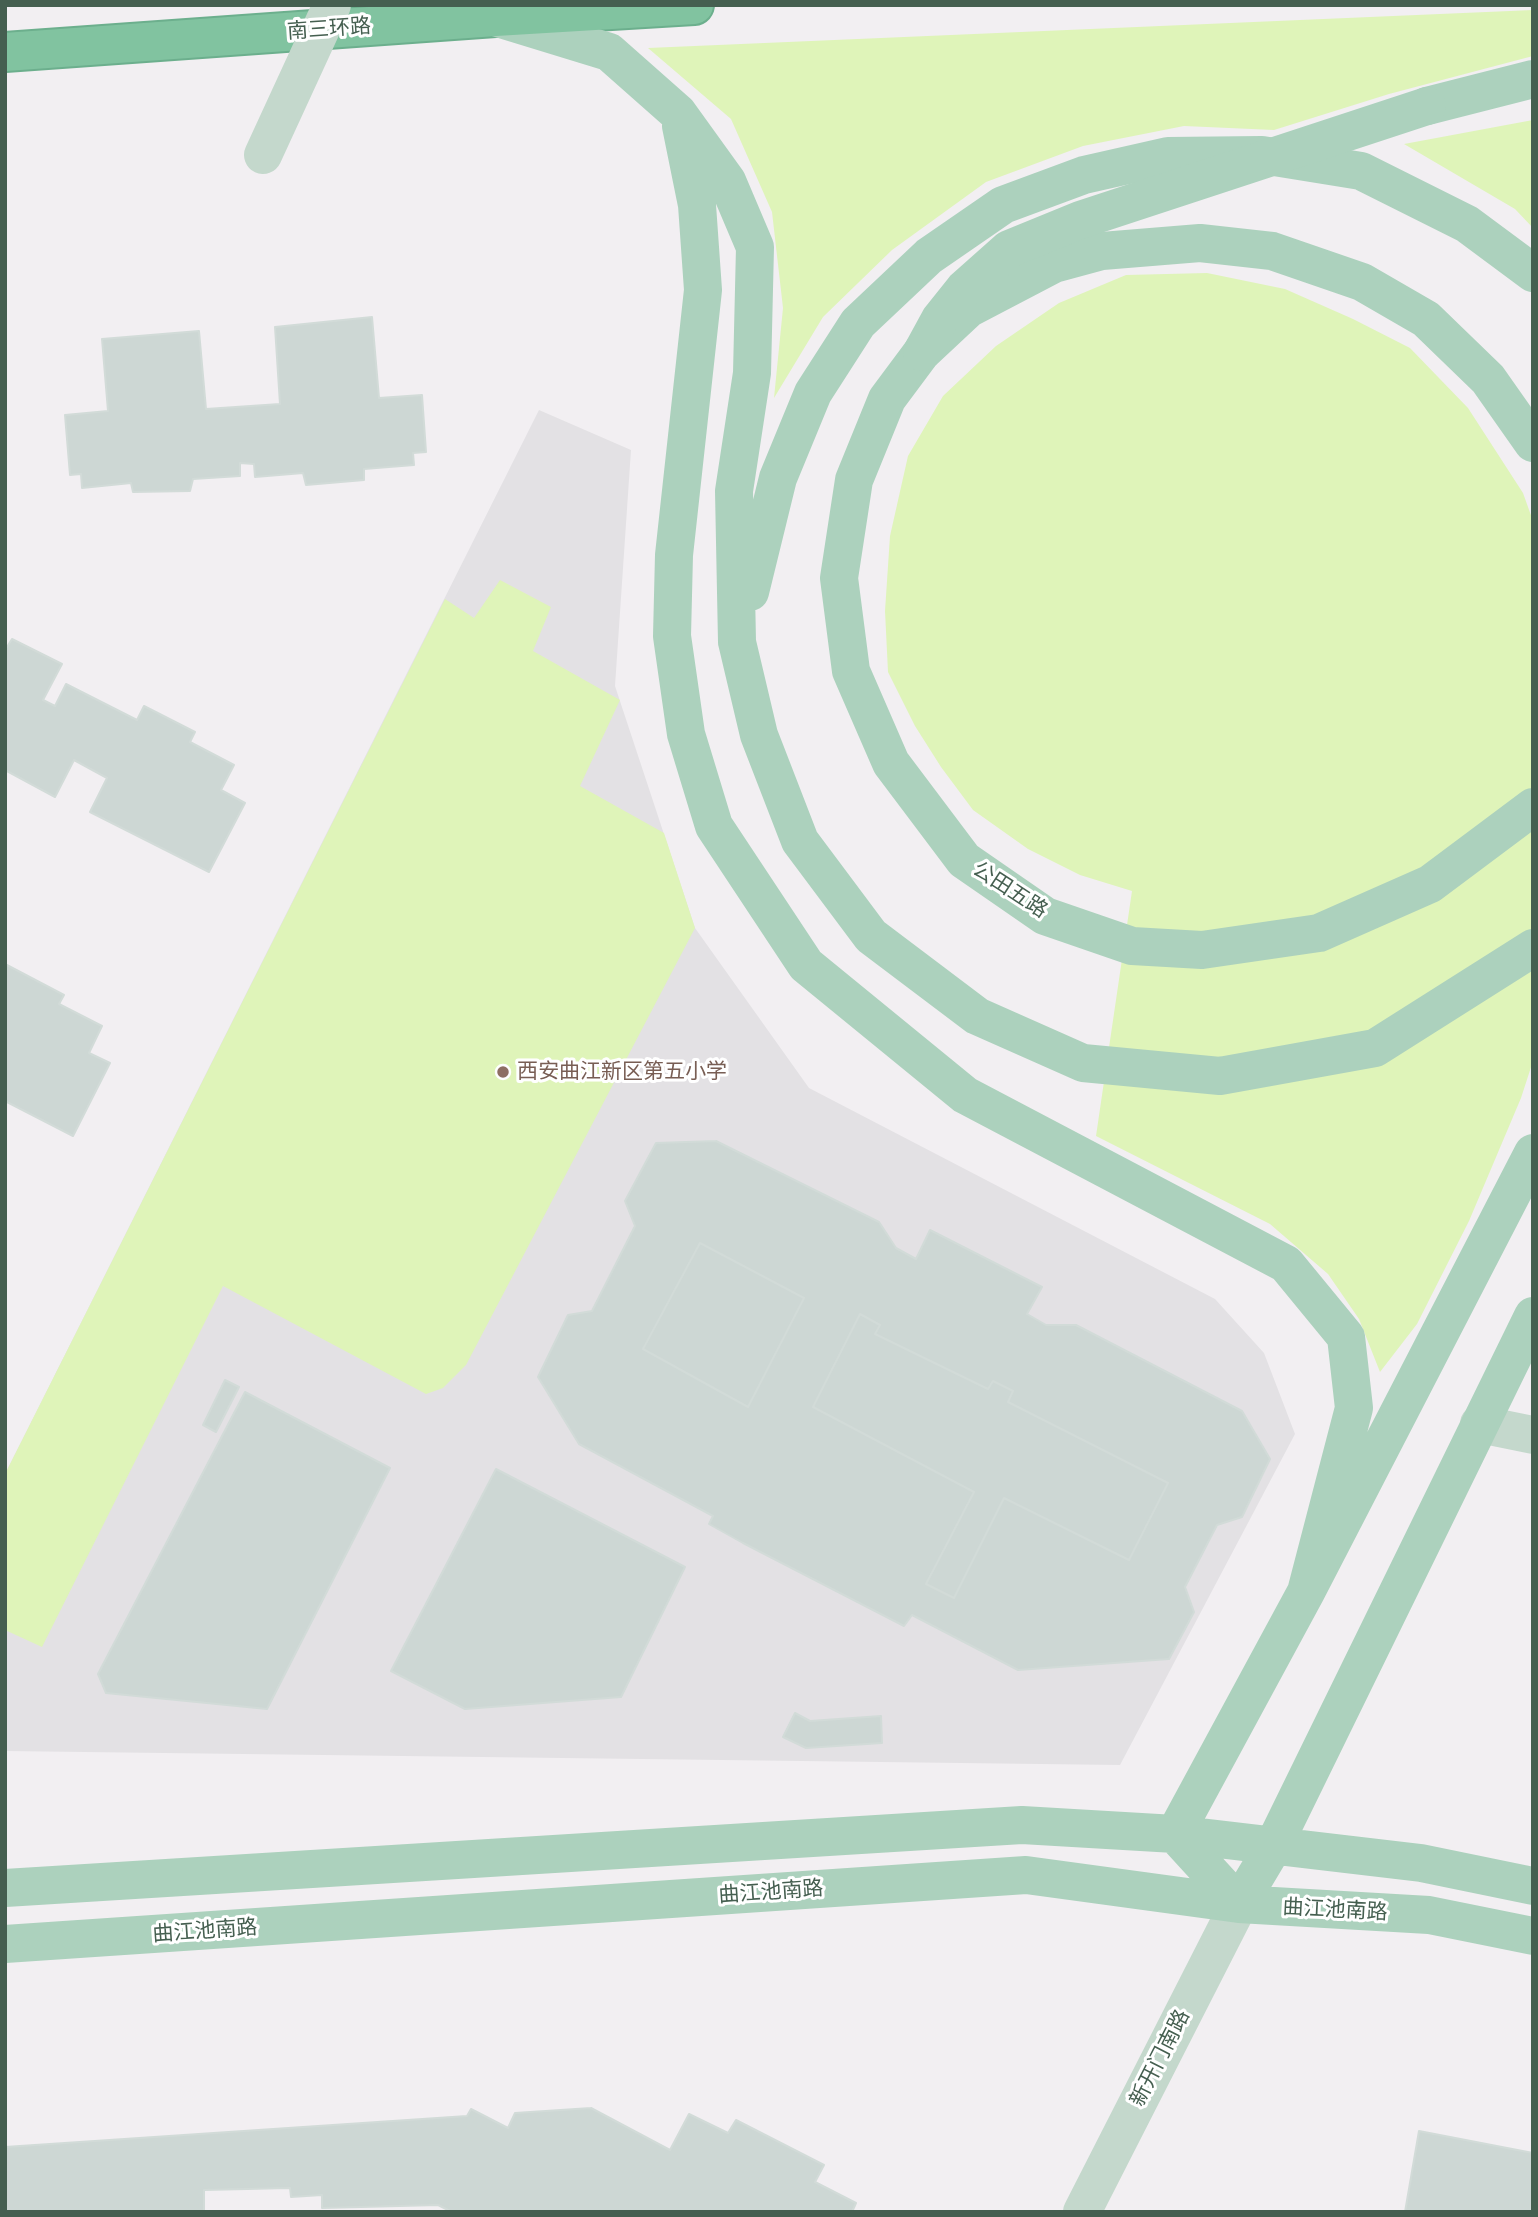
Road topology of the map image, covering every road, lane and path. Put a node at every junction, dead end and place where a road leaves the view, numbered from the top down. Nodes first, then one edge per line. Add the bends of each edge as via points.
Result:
1 (332, 5) edge
2 (694, 5) edge
3 (495, 17) junction
4 (5, 52) edge
5 (1533, 79) edge
6 (678, 113) junction
7 (263, 155) dead end
8 (1533, 273) edge
9 (922, 352) junction
10 (1533, 443) edge
11 (737, 642) junction
12 (1533, 807) edge
13 (1533, 948) edge
14 (1533, 1153) edge
15 (1533, 1316) edge
16 (1479, 1424) junction
17 (1533, 1435) edge
18 (1306, 1592) junction
19 (1175, 1834) junction
20 (1273, 1847) junction
21 (1533, 1886) edge
22 (5, 1888) edge
23 (1239, 1904) junction
24 (1533, 1936) edge
25 (5, 1944) edge
26 (1082, 2212) edge

1 - 7 street, bridge
2 - 3 highway, 南三环路
3 - 4 highway, 南三环路
3 - 6 main road via 609,52
5 - 9 main road, bridge via 1427,106 1080,220 1009,249 964,289
6 - 11 main road via 727,181 755,247 752,373 734,491
6 - 18 main road via 697,205 703,290 674,555 672,636 686,734 714,826 806,965 965,1095 1286,1264 1346,1337 1354,1408
8 - 11 main road via 1467,224 1361,171 1262,155 1168,156 1084,175 1003,205 929,257 858,323 813,393 778,478
9 - 10 main road via 968,309 1054,264 1102,251 1200,243 1272,251 1362,282 1426,319 1488,379
9 - 12 main road, 公田五路 via 887,400 854,480 839,578 851,671 891,764 964,860 1045,916 1132,946 1202,950 1319,933 1430,884
11 - 13 main road via 759,735 800,841 871,936 976,1016 1083,1063 1220,1076 1375,1048
14 - 18 main road
15 - 16 main road
16 - 17 street
16 - 20 main road
18 - 19 main road
19 - 20 main road
19 - 22 main road via 1022,1825
19 - 23 main road
20 - 21 main road via 1421,1863
20 - 23 main road
23 - 24 main road, 曲江池南路 via 1429,1915
23 - 25 main road, 曲江池南路 via 1026,1874
23 - 26 street, 新开门南路

